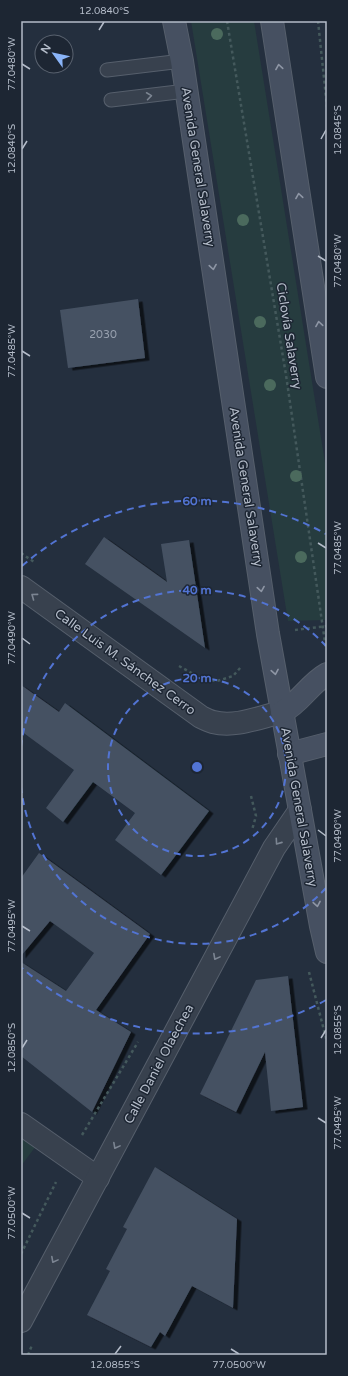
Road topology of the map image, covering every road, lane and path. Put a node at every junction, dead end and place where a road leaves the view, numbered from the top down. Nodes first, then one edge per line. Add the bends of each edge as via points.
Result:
1 (174, 21) edge
2 (227, 21) edge
3 (272, 21) edge
4 (318, 21) edge
5 (182, 60) junction
6 (107, 70) dead end
7 (186, 91) junction
8 (111, 100) dead end
9 (327, 107) edge
10 (327, 376) edge
11 (21, 553) edge
12 (34, 562) dead end
13 (21, 587) edge
14 (327, 626) edge
15 (323, 627) junction
16 (292, 630) dead end
17 (327, 655) edge
18 (177, 665) dead end
19 (241, 667) dead end
20 (327, 674) edge
21 (282, 712) junction
22 (327, 744) edge
23 (290, 754) junction
24 (251, 796) dead end
25 (300, 810) junction
26 (250, 837) dead end
27 (327, 952) edge
28 (141, 1037) dead end
29 (21, 1124) edge
30 (68, 1158) junction
31 (98, 1178) junction
32 (21, 1254) edge
33 (21, 1321) edge

1 - 5 main road, Avenida General Salaverry
2 - 15 path, Ciclovía Salaverry via 286,375
10 -> 3 main road
4 - 9 path
5 - 6 lane
5 - 7 main road, Avenida General Salaverry
8 -> 7 lane
7 -> 21 main road, Avenida General Salaverry
11 - 12 path
21 -> 13 street, Calle Luis M. Sánchez Cerro via 243,722 228,723 213,722 201,717
14 - 15 path
15 - 16 path
15 - 17 path, Ciclovía Salaverry
18 - 19 path via 202,679 217,681 233,676
20 - 21 main road via 294,706
21 - 23 main road, Avenida General Salaverry
22 - 23 main road
23 - 25 main road, Avenida General Salaverry
24 - 26 path via 256,816
25 -> 27 main road, Avenida General Salaverry
25 -> 31 street, Calle Daniel Olaechea via 274,848
28 - 30 path
29 - 30 street
30 - 31 street
30 - 32 path
31 -> 33 street, Calle Daniel Olaechea

